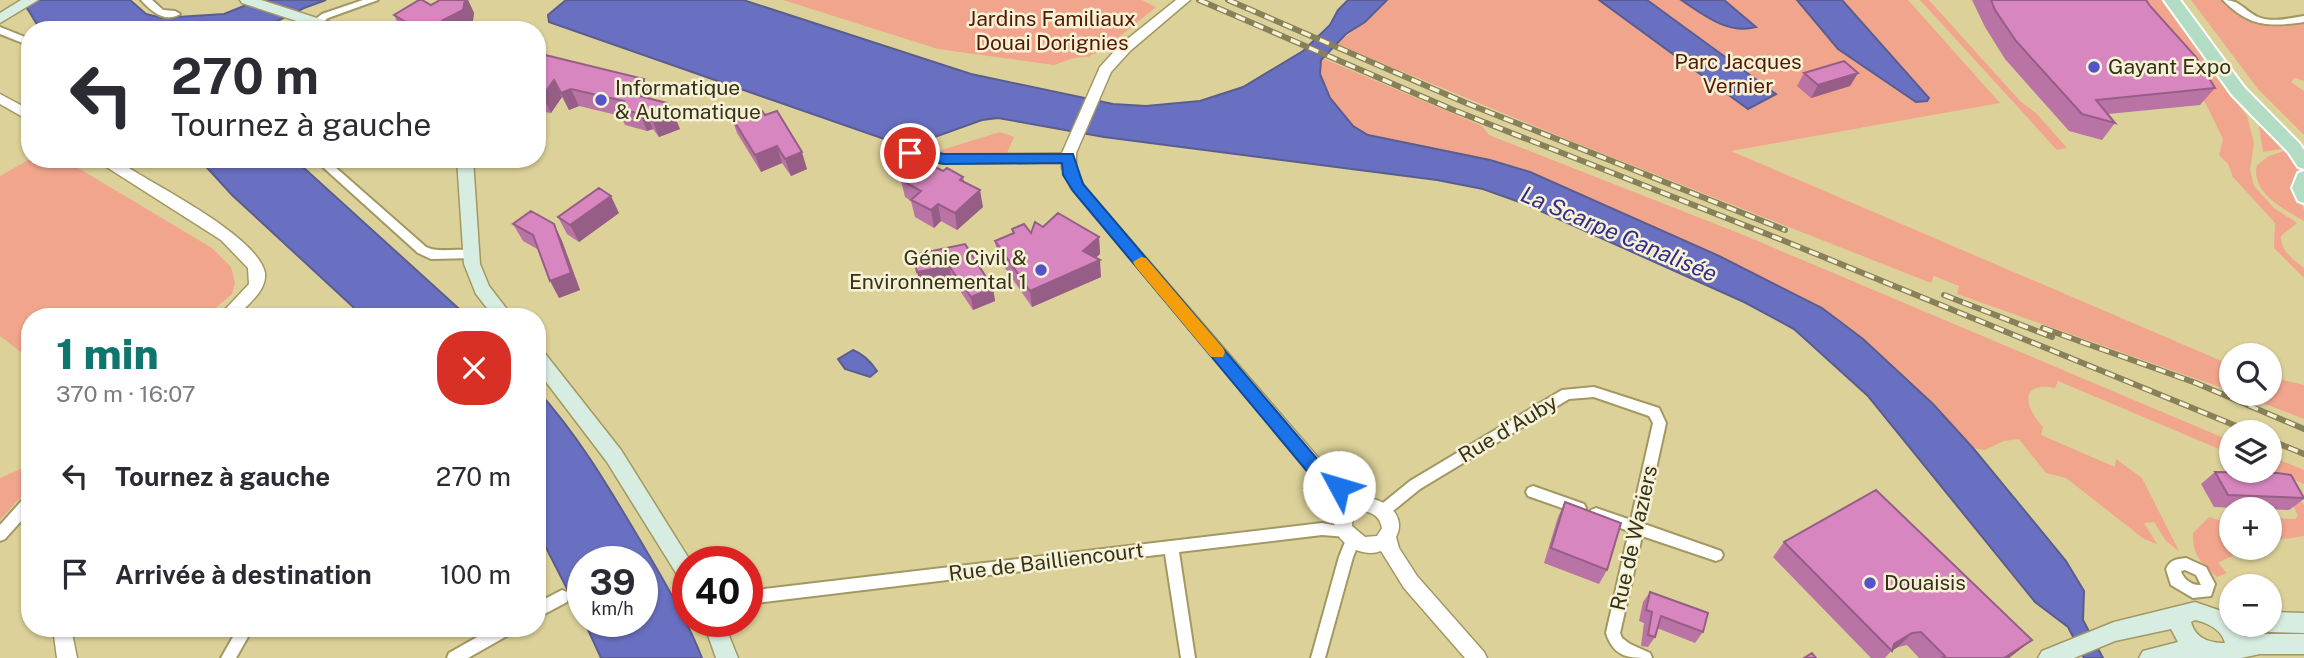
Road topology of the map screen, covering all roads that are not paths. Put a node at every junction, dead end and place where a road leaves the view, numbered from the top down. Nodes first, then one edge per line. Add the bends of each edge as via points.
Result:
1 (31, 0) edge
2 (146, 0) edge
3 (373, 0) edge
4 (1184, 0) edge
5 (2172, 0) edge
6 (2186, 0) edge
7 (2228, 0) edge
8 (249, 1) edge
9 (7, 14) edge
10 (175, 15) dead end
11 (2304, 19) edge
12 (314, 21) edge
13 (318, 21) edge
14 (0, 30) edge
15 (21, 39) edge
16 (1, 99) edge
17 (21, 111) edge
18 (2304, 141) edge
19 (910, 153) dead end
20 (1068, 158) junction
21 (2304, 163) edge
22 (116, 168) edge
23 (329, 168) edge
24 (466, 168) edge
25 (2304, 177) edge
26 (2304, 197) edge
27 (471, 255) junction
28 (235, 308) edge
29 (496, 308) edge
30 (546, 368) edge
31 (1646, 408) joint
32 (1327, 481) junction
33 (1533, 492) dead end
34 (1365, 503) junction
35 (1383, 510) junction
36 (21, 511) edge
37 (1346, 511) junction
38 (1636, 528) junction
39 (0, 535) edge
40 (1387, 538) junction
41 (1355, 539) junction
42 (1171, 547) junction
43 (672, 549) edge
44 (1716, 555) dead end
45 (1398, 567) junction
46 (2182, 586) junction
47 (2206, 591) junction
48 (763, 596) edge
49 (562, 597) dead end
50 (546, 606) edge
51 (2184, 615) junction
52 (2219, 617) edge
53 (2219, 618) edge
54 (2282, 622) edge
55 (2304, 622) edge
56 (64, 637) edge
57 (241, 637) edge
58 (491, 637) edge
59 (719, 637) edge
60 (2233, 637) edge
61 (2304, 644) edge
62 (2057, 654) edge
63 (2221, 654) edge
64 (1318, 657) edge
65 (67, 658) edge
66 (228, 658) edge
67 (454, 658) edge
68 (727, 658) edge
69 (1188, 658) edge
70 (1477, 658) edge
71 (1644, 658) edge
72 (2151, 658) edge

1 - 9 main road
2 - 10 street via 160,13
3 - 13 street
4 - 20 street via 1114,59 1102,76
5 - 21 main road via 2238,91
6 - 18 main road via 2254,92
7 - 11 street via 2258,22
8 - 12 main road
14 - 15 street
16 - 17 street
19 - 20 street via 944,159
20 - 32 street via 1078,188
22 - 28 street via 204,221 250,260 257,271 256,286
23 - 27 street via 422,250 431,255
24 - 27 main road
25 - 26 main road
27 - 29 main road via 479,284
30 - 43 main road via 623,470
31 - 35 street, Rue d'Auby via 1594,392 1567,394 1415,485
31 - 38 street, Rue de Waziers via 1658,416 1660,424
32 - 34 street
32 - 37 street
33 - 38 street
34 - 35 street
34 - 37 street
35 - 40 street via 1391,526
36 - 39 street
37 - 41 street via 1342,522
38 - 44 street
38 - 71 street, Rue de Waziers via 1613,633 1621,648
40 - 41 street via 1379,544
40 - 45 street
41 - 42 street, Rue de Bailliencourt via 1322,529
41 - 45 street
41 - 64 street
42 - 48 street, Rue de Bailliencourt
42 - 69 street
45 - 70 street
46 - 47 street via 2197,593
46 - 47 street via 2173,569 2186,564 2204,574
46 - 51 street via 2189,603
47 - 52 street via 2204,598
49 - 50 street
51 - 53 main road via 2200,611
51 - 62 main road
51 - 63 main road via 2180,624 2185,638
54 - 55 main road
56 - 65 street
57 - 66 street
58 - 67 street
59 - 68 main road
60 - 63 main road
61 - 63 main road via 2260,644
63 - 72 main road via 2188,650

